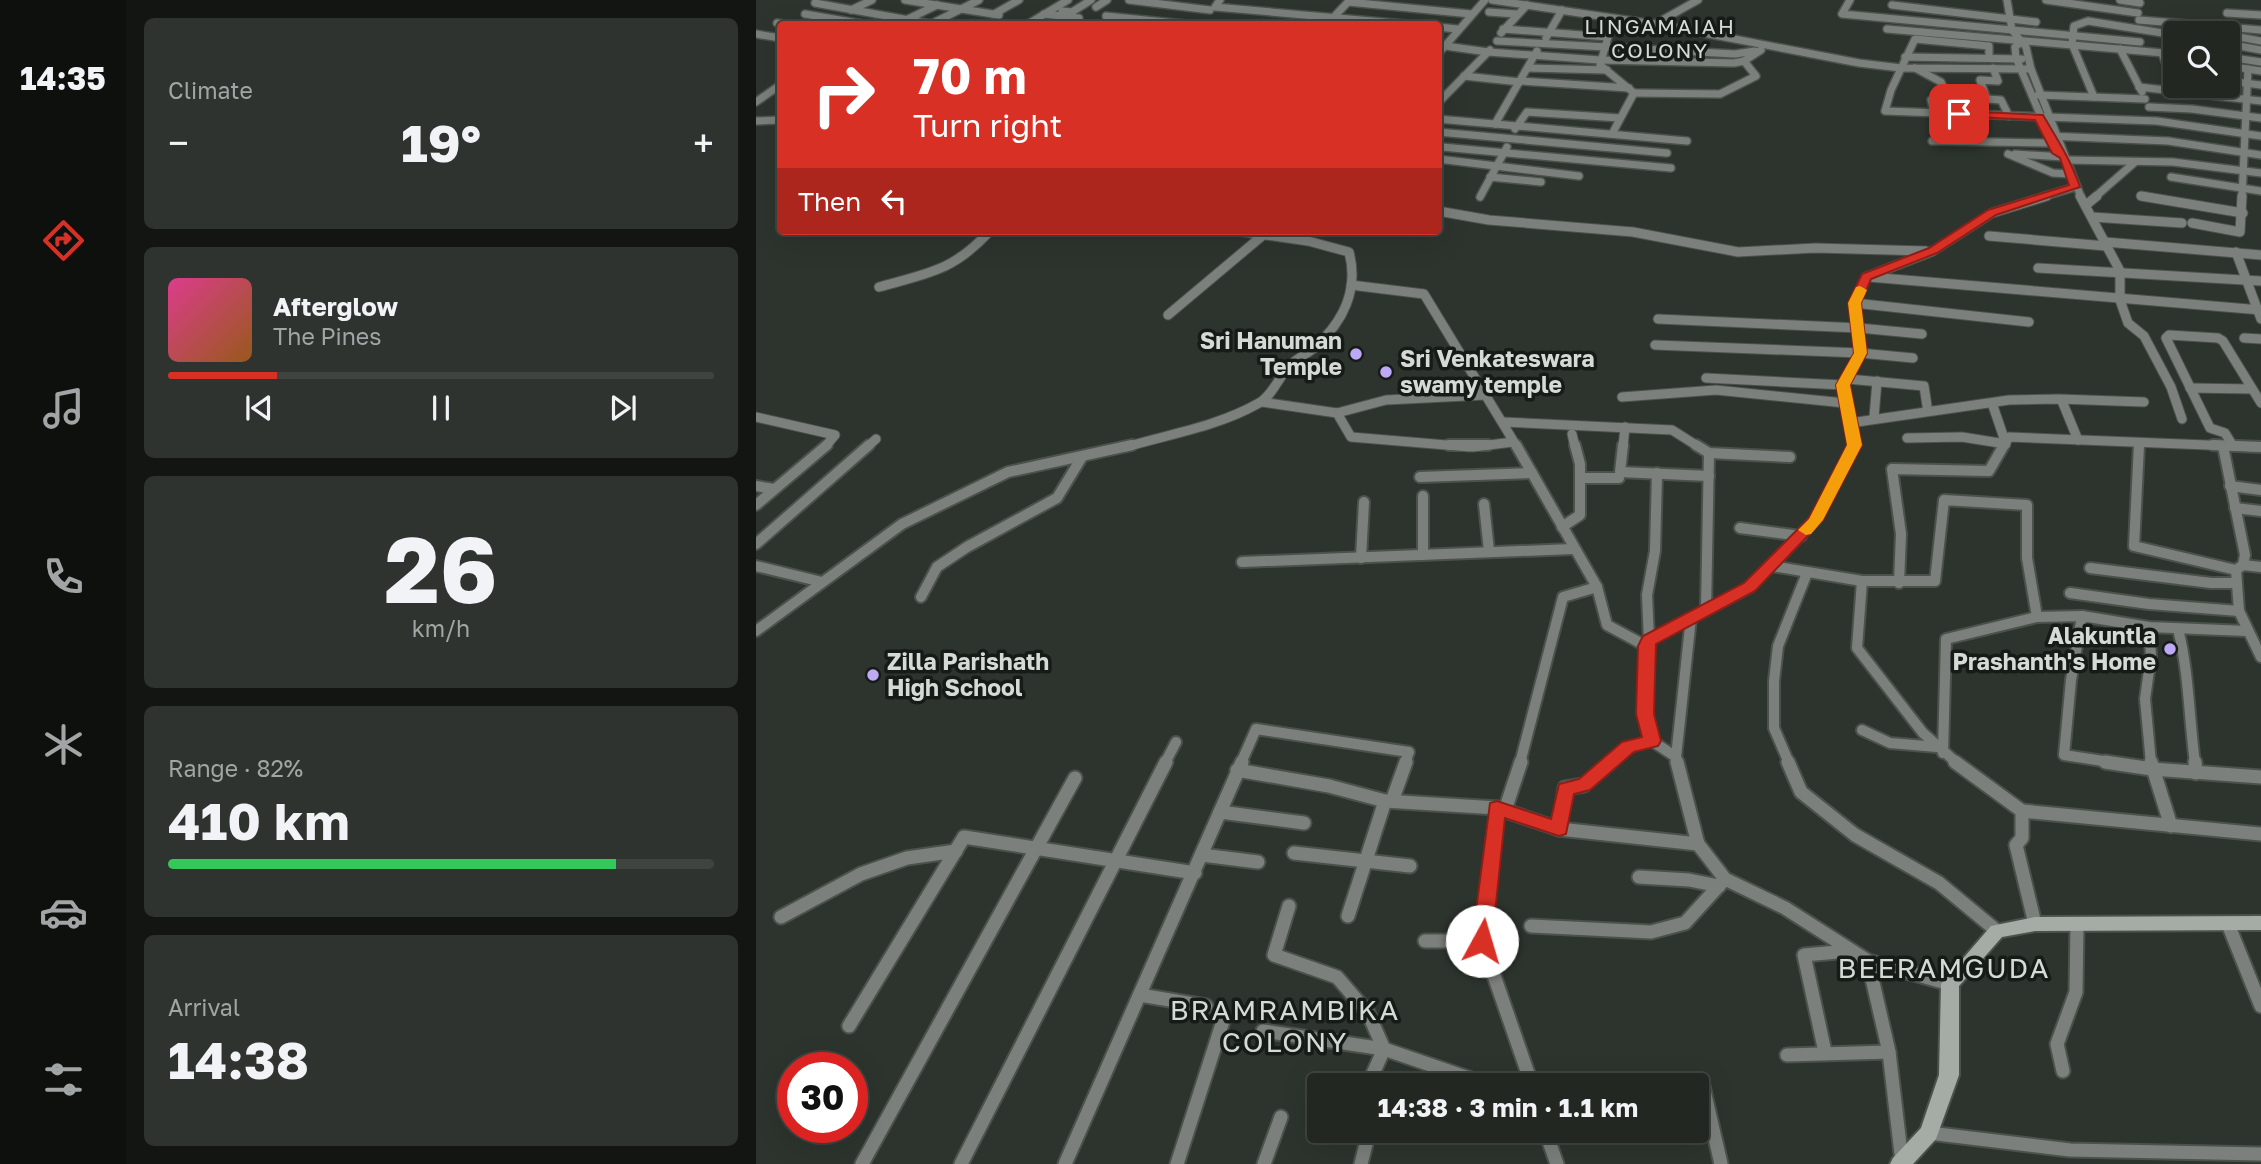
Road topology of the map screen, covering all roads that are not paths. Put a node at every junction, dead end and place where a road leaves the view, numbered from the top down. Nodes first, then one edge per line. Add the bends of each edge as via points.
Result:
1 (872, 0) edge
2 (905, 0) edge
3 (946, 0) edge
4 (961, 0) edge
5 (1019, 0) edge
6 (1068, 0) edge
7 (1091, 0) edge
8 (1107, 0) edge
9 (1129, 0) edge
10 (1220, 0) edge
11 (1485, 0) edge
12 (1492, 0) edge
13 (1698, 0) edge
14 (1850, 0) edge
15 (2007, 0) edge
16 (2046, 0) edge
17 (2120, 0) edge
18 (977, 1) edge
19 (2140, 1) edge
20 (816, 3) dead end
21 (1893, 3) edge
22 (936, 5) junction
23 (1527, 5) junction
24 (1096, 7) dead end
25 (961, 9) junction
26 (1052, 9) junction
27 (1212, 9) junction
28 (852, 10) junction
29 (1562, 10) junction
30 (1489, 12) dead end
31 (2227, 13) dead end
32 (804, 14) dead end
33 (1044, 14) junction
34 (1516, 14) junction
35 (1202, 15) dead end
36 (1471, 15) junction
37 (2083, 15) dead end
38 (2261, 15) edge
39 (1106, 16) dead end
40 (831, 17) junction
41 (1605, 17) junction
42 (1332, 18) junction
43 (2139, 18) junction
44 (1886, 19) junction
45 (2009, 19) junction
46 (905, 20) junction
47 (849, 21) edge
48 (912, 21) edge
49 (937, 21) edge
50 (1033, 21) edge
51 (1076, 21) edge
52 (1155, 21) edge
53 (1329, 21) edge
54 (1369, 21) edge
55 (2036, 22) dead end
56 (1655, 24) junction
57 (1442, 27) edge
58 (1457, 29) junction
59 (1503, 29) junction
60 (1887, 29) dead end
61 (2142, 29) junction
62 (2012, 30) junction
63 (2261, 30) edge
64 (1549, 33) junction
65 (2163, 33) edge
66 (756, 34) edge
67 (1594, 36) junction
68 (2073, 36) junction
69 (777, 38) edge
70 (2240, 38) edge
71 (1497, 41) junction
72 (2022, 41) junction
73 (2261, 41) edge
74 (2140, 42) junction
75 (1442, 44) edge
76 (1542, 44) junction
77 (2072, 44) junction
78 (1442, 45) edge
79 (2240, 46) edge
80 (1603, 47) junction
81 (1779, 48) junction
82 (2120, 49) junction
83 (1761, 50) junction
84 (2138, 50) junction
85 (2261, 50) edge
86 (1488, 52) junction
87 (2162, 52) joint
88 (1534, 55) junction
89 (2163, 55) edge
90 (1905, 57) junction
91 (1989, 58) junction
92 (2017, 58) junction
93 (2028, 59) junction
94 (2240, 59) edge
95 (1600, 60) junction
96 (1745, 61) junction
97 (2261, 62) edge
98 (1528, 68) junction
99 (1901, 68) junction
100 (1915, 68) junction
101 (1993, 68) junction
102 (2240, 68) edge
103 (2021, 69) junction
104 (2031, 69) junction
105 (2248, 69) junction
106 (1607, 71) junction
107 (2261, 71) edge
108 (1464, 76) junction
109 (1520, 81) junction
110 (2240, 82) edge
111 (2248, 83) junction
112 (2261, 85) edge
113 (777, 87) edge
114 (2139, 87) junction
115 (1631, 90) junction
116 (2031, 95) junction
117 (2042, 95) junction
118 (2094, 97) junction
119 (1442, 99) edge
120 (2145, 99) junction
121 (2247, 100) junction
122 (2261, 101) edge
123 (756, 102) edge
124 (2150, 107) junction
125 (1934, 113) junction
126 (2009, 116) junction
127 (2245, 116) junction
128 (2039, 117) junction
129 (2050, 117) junction
130 (1620, 118) junction
131 (2261, 118) edge
132 (1442, 119) edge
133 (777, 120) edge
134 (756, 121) edge
135 (2157, 121) junction
136 (1496, 124) junction
137 (1517, 125) junction
138 (1563, 129) junction
139 (1442, 132) edge
140 (1612, 134) junction
141 (2245, 134) junction
142 (2261, 136) edge
143 (2053, 138) junction
144 (1510, 139) junction
145 (1688, 141) dead end
146 (1932, 141) dead end
147 (2168, 141) junction
148 (1557, 143) junction
149 (1442, 146) dead end
150 (1504, 152) junction
151 (2244, 152) junction
152 (1667, 153) dead end
153 (2261, 155) edge
154 (1552, 156) junction
155 (2065, 157) junction
156 (1442, 159) edge
157 (2135, 162) junction
158 (1496, 166) junction
159 (1671, 168) dead end
160 (2241, 171) junction
161 (2261, 173) edge
162 (1579, 176) dead end
163 (1490, 177) junction
164 (2171, 177) dead end
165 (2073, 179) junction
166 (1541, 182) dead end
167 (2243, 188) junction
168 (2261, 191) edge
169 (2141, 196) dead end
170 (1480, 197) dead end
171 (2086, 205) junction
172 (1442, 212) edge
173 (2243, 213) junction
174 (2092, 217) junction
175 (2182, 223) dead end
176 (2192, 223) dead end
177 (986, 235) edge
178 (1257, 235) edge
179 (1306, 235) edge
180 (1262, 236) junction
181 (1990, 236) dead end
182 (1302, 239) junction
183 (2105, 244) junction
184 (1933, 251) junction
185 (2236, 253) junction
186 (2261, 255) edge
187 (2038, 268) dead end
188 (2120, 271) junction
189 (1866, 277) junction
190 (2247, 280) junction
191 (2261, 281) edge
192 (1351, 285) junction
193 (879, 287) dead end
194 (2120, 300) junction
195 (1854, 303) junction
196 (2260, 313) edge
197 (1168, 315) dead end
198 (1658, 319) dead end
199 (2029, 322) dead end
200 (1859, 328) junction
201 (1922, 334) dead end
202 (2244, 338) dead end
203 (2261, 339) edge
204 (1655, 345) dead end
205 (1860, 353) junction
206 (1913, 358) dead end
207 (1706, 378) dead end
208 (1877, 381) junction
209 (1845, 382) junction
210 (2190, 387) junction
211 (2252, 389) junction
212 (1486, 396) junction
213 (1622, 397) dead end
214 (2062, 401) junction
215 (1262, 402) junction
216 (2144, 402) dead end
217 (1845, 403) junction
218 (1992, 403) junction
219 (2261, 403) edge
220 (1927, 406) dead end
221 (1337, 413) junction
222 (756, 417) edge
223 (1874, 417) dead end
224 (2182, 419) dead end
225 (1503, 422) junction
226 (1850, 423) junction
227 (1625, 427) junction
228 (1572, 434) dead end
229 (1907, 438) dead end
230 (876, 439) dead end
231 (2078, 440) junction
232 (1513, 442) junction
233 (2139, 443) junction
234 (2006, 444) junction
235 (2228, 444) junction
236 (2261, 445) edge
237 (1709, 453) junction
238 (1082, 457) junction
239 (1790, 457) dead end
240 (1532, 473) junction
241 (1657, 473) junction
242 (1709, 475) junction
243 (1420, 477) dead end
244 (1580, 478) junction
245 (1619, 478) dead end
246 (756, 486) edge
247 (2230, 486) junction
248 (774, 489) junction
249 (2261, 490) edge
250 (1423, 496) dead end
251 (1364, 502) dead end
252 (1485, 504) dead end
253 (756, 505) edge
254 (2235, 508) junction
255 (2261, 511) edge
256 (1562, 527) junction
257 (1740, 528) dead end
258 (1801, 536) junction
259 (756, 544) edge
260 (1573, 549) junction
261 (1489, 551) junction
262 (1423, 555) junction
263 (1361, 558) junction
264 (1242, 562) dead end
265 (756, 566) edge
266 (1772, 566) junction
267 (2239, 567) junction
268 (2261, 567) edge
269 (2090, 568) dead end
270 (1807, 573) junction
271 (1862, 581) junction
272 (822, 582) junction
273 (1899, 583) junction
274 (2236, 583) junction
275 (1597, 587) junction
276 (2070, 593) dead end
277 (921, 597) dead end
278 (1706, 609) junction
279 (2239, 611) junction
280 (2037, 617) junction
281 (2082, 617) junction
282 (1691, 618) junction
283 (2149, 627) junction
284 (2178, 629) junction
285 (756, 631) edge
286 (2247, 631) junction
287 (1647, 643) junction
288 (2261, 657) edge
289 (1862, 730) dead end
290 (1652, 741) junction
291 (1176, 742) dead end
292 (1940, 750) junction
293 (1676, 757) junction
294 (2152, 769) junction
295 (1237, 771) junction
296 (2196, 773) junction
297 (2261, 777) edge
298 (1074, 778) dead end
299 (1389, 801) junction
300 (1501, 809) junction
301 (2022, 811) junction
302 (1220, 812) junction
303 (1304, 823) dead end
304 (2171, 826) junction
305 (1559, 829) junction
306 (2261, 834) edge
307 (1699, 844) junction
308 (1035, 848) junction
309 (956, 851) junction
310 (1294, 853) dead end
311 (1202, 855) junction
312 (1115, 860) junction
313 (1366, 861) junction
314 (1258, 862) dead end
315 (1410, 866) dead end
316 (1195, 873) junction
317 (1639, 877) dead end
318 (1722, 883) junction
319 (1289, 906) dead end
320 (1348, 916) dead end
321 (781, 917) dead end
322 (2261, 923) edge
323 (2035, 924) junction
324 (2077, 924) junction
325 (2228, 924) junction
326 (1531, 926) dead end
327 (1997, 931) junction
328 (1425, 941) dead end
329 (1482, 941) junction
330 (1849, 951) junction
331 (1868, 961) junction
332 (1950, 984) junction
333 (1140, 995) junction
334 (1206, 1006) dead end
335 (2261, 1006) edge
336 (1223, 1021) dead end
337 (849, 1026) dead end
338 (1263, 1031) dead end
339 (1384, 1049) junction
340 (1825, 1052) junction
341 (1889, 1052) junction
342 (1787, 1055) dead end
343 (2063, 1071) dead end
344 (1373, 1073) edge
345 (1457, 1073) edge
346 (1528, 1073) edge
347 (1709, 1112) edge
348 (1281, 1117) dead end
349 (1929, 1133) junction
350 (1550, 1143) edge
351 (1366, 1144) dead end
352 (2261, 1154) edge
353 (1901, 1163) edge
354 (862, 1164) edge
355 (961, 1164) edge
356 (1065, 1164) edge
357 (1177, 1164) edge
358 (1264, 1164) edge
359 (1361, 1164) edge
360 (1557, 1164) edge
361 (1721, 1164) edge

1 - 28 street
2 - 22 street
3 - 22 street
4 - 18 street
5 - 25 street via 996,14
6 - 26 street
7 - 26 street via 1072,12
8 - 24 street
9 - 27 street
10 - 27 street
11 - 36 street
12 - 23 street
13 - 56 street
14 - 44 street via 1842,13
15 - 45 street
16 - 43 street
17 - 19 street
18 - 25 street
19 - 43 street
20 - 28 street
21 - 44 street
21 - 45 street
22 - 25 street
22 - 46 street
23 - 29 street
23 - 34 street
25 - 49 street
26 - 33 street
27 - 35 street
27 - 42 street
28 - 40 street
28 - 46 street
29 - 41 street
29 - 64 street
30 - 34 street
31 - 38 street
32 - 40 street
33 - 50 street
33 - 51 street via 1079,18
34 - 59 street
36 - 42 street via 1348,2
36 - 58 street
37 - 43 street
39 - 52 street
40 - 47 street
41 - 56 street
41 - 67 street
42 - 53 street
42 - 54 street
43 - 61 street
43 - 63 street
44 - 62 street
45 - 55 street
45 - 62 street
46 - 48 street
56 - 81 street
57 - 58 street
58 - 75 street
59 - 64 street
59 - 71 street
60 - 72 street
61 - 65 street
61 - 68 street via 2088,21 2074,26
61 - 74 street
62 - 68 street
62 - 72 street
64 - 67 street
64 - 76 street
66 - 69 street
67 - 80 street via 1608,37
68 - 74 street
68 - 77 street
70 - 73 street
71 - 76 street
71 - 86 street
72 - 77 street
72 - 92 street via 2015,47
72 - 93 street
74 - 84 street
76 - 80 street
76 - 88 street
77 - 82 street
77 - 118 street
78 - 86 street
79 - 85 street
80 - 83 street via 1735,54
80 - 95 street
81 - 83 street
81 - 99 street
82 - 84 street
82 - 114 street
83 - 96 street
84 - 87 street
86 - 88 street
86 - 108 street
87 - 89 street
88 - 95 street
88 - 98 street
90 - 91 street
90 - 91 street via 1915,39 1989,46
90 - 99 street
91 - 92 street
92 - 93 street
92 - 103 street
93 - 104 street
94 - 97 street
95 - 96 street
95 - 106 street
96 - 115 street via 1756,76 1728,92
98 - 106 street
98 - 109 street
99 - 100 street
99 - 125 street via 1885,111
100 - 101 street
100 - 125 street via 1941,82 1946,93 1931,100
101 - 103 street
101 - 126 street via 1998,80 1980,80 1983,90 1987,99 2001,100
102 - 105 street
103 - 104 street
103 - 116 street
104 - 117 street
105 - 107 street
105 - 111 street
106 - 115 street
108 - 109 street
108 - 119 street
109 - 115 street
109 - 136 street
110 - 111 street
111 - 112 street
111 - 121 street
113 - 123 street
114 - 120 street
114 - 121 street
115 - 130 street
116 - 117 street
116 - 128 street
117 - 118 street
117 - 129 street
118 - 120 street
120 - 124 street
121 - 122 street
121 - 127 street
124 - 127 street
124 - 135 street
125 - 126 street
126 - 128 street
127 - 131 street
127 - 141 street
128 - 129 street
128 - 143 street
129 - 135 street
129 - 143 street
130 - 137 street via 1527,112
130 - 140 street
132 - 136 street
133 - 134 street
135 - 141 street
135 - 147 street
136 - 137 street
137 - 138 street
137 - 144 street
138 - 140 street
138 - 148 street
139 - 144 street
140 - 145 street
141 - 142 street
141 - 151 street
143 - 146 street
143 - 147 street
143 - 155 street via 2058,153
144 - 148 street
144 - 150 street
147 - 151 street
148 - 152 street
148 - 154 street
149 - 150 street
150 - 154 street
150 - 158 street
151 - 153 street
151 - 160 street
154 - 159 street
155 - 157 street
155 - 165 street
155 - 165 street via 2005,154
156 - 158 street
157 - 160 street
157 - 171 street
158 - 162 street
158 - 163 street
160 - 161 street
160 - 167 street
163 - 166 street
163 - 170 street
164 - 167 street
165 - 171 street
165 - 184 street via 2075,187 1992,213
167 - 168 street
167 - 173 street
169 - 173 street
171 - 174 street
172 - 184 street via 1633,232 1738,251
173 - 176 street via 2240,232
174 - 175 street
174 - 183 street
177 - 193 street via 969,254 942,269
178 - 180 street
179 - 182 street
180 - 182 street
180 - 197 street
181 - 183 street
182 - 192 street via 1349,252
183 - 185 street
183 - 188 street
184 - 189 street
185 - 186 street
185 - 190 street
187 - 188 street
188 - 190 street
188 - 194 street
189 - 194 street
189 - 195 street
190 - 191 street
190 - 196 street
192 - 212 street via 1424,294
192 - 215 street via 1339,323 1290,365
194 - 196 street
194 - 224 street via 2128,323 2144,336 2171,387
195 - 199 street
195 - 200 street
198 - 200 street
200 - 201 street
200 - 205 street
202 - 203 street
204 - 205 street
205 - 206 street
205 - 209 street
207 - 209 street
208 - 209 street
208 - 220 street via 1924,386
208 - 223 street
209 - 217 street
210 - 211 street
210 - 211 street via 2166,338 2169,335 2223,341
210 - 235 street via 2210,429 2225,433
211 - 219 street
212 - 221 street via 1386,400
212 - 225 street
213 - 217 street via 1716,390
214 - 216 street
214 - 218 street
214 - 231 street
215 - 221 street
215 - 238 street via 1215,421
217 - 226 street
218 - 226 street
218 - 234 street
221 - 232 street via 1351,436 1472,447
222 - 248 street via 835,435
225 - 227 street
225 - 232 street
226 - 258 street via 1854,445 1815,520
227 - 237 street via 1672,429
227 - 241 street via 1620,472
228 - 244 street
229 - 234 street via 1962,437
230 - 259 street
231 - 233 street
231 - 234 street via 2009,437
232 - 240 street
233 - 235 street
233 - 267 street via 2134,546
234 - 273 street via 1989,471 1892,469 1901,534
235 - 236 street
235 - 247 street
237 - 239 street
237 - 242 street
238 - 272 street via 1008,472 902,524
238 - 277 street via 1057,498 937,567
240 - 243 street
240 - 256 street
241 - 242 street
241 - 287 street
242 - 278 street
244 - 245 street
244 - 256 street via 1580,515
246 - 248 street
247 - 249 street
247 - 254 street
248 - 253 street
250 - 262 street
251 - 263 street
252 - 261 street
254 - 255 street
254 - 267 street via 2245,555
256 - 260 street
257 - 258 street
258 - 266 street
260 - 261 street
260 - 275 street
261 - 262 street
262 - 263 street
263 - 264 street
265 - 272 street
266 - 270 street
266 - 278 street via 1750,587
267 - 268 street
267 - 274 street
269 - 274 street
270 - 271 street
270 - 327 street via 1778,646 1774,681 1774,728 1801,792 1856,835 1939,883
271 - 273 street
271 - 292 street via 1857,648
272 - 285 street
273 - 280 street via 1935,581 1944,500 2027,505 2027,558
274 - 279 street
275 - 287 street via 1607,625
275 - 300 street via 1563,597 1529,737
276 - 279 street
278 - 282 street
279 - 286 street
280 - 281 street
280 - 292 street via 1946,639
281 - 283 street
281 - 294 street via 2064,755
282 - 287 street
282 - 293 street
283 - 284 street
283 - 294 street via 2151,656 2144,699
284 - 286 street
284 - 296 street via 2185,656
286 - 288 street
287 - 290 street via 1645,714
289 - 292 street via 1890,743
290 - 293 street
290 - 305 street via 1628,747 1584,785 1565,788
291 - 312 street
292 - 301 street
293 - 307 street
294 - 296 street
294 - 304 street
295 - 299 street
295 - 299 street via 1256,729 1409,752
295 - 302 street
296 - 297 street
298 - 308 street
299 - 300 street
299 - 313 street
300 - 305 street
300 - 329 street
301 - 304 street
301 - 323 street via 2022,838 2016,845
302 - 303 street
302 - 311 street
304 - 306 street
305 - 307 street
307 - 318 street
308 - 309 street via 964,837
308 - 312 street
308 - 354 street
309 - 321 street via 907,858 861,874
309 - 337 street
310 - 313 street
311 - 314 street
311 - 316 street
312 - 316 street
312 - 355 street
313 - 315 street
313 - 320 street
316 - 333 street
317 - 318 street
318 - 326 street via 1685,923 1651,932
318 - 330 street via 1785,908
319 - 339 street via 1274,955 1337,977 1368,1013
322 - 325 main road
323 - 324 main road
323 - 327 main road
324 - 325 main road
324 - 343 street via 2076,992 2057,1044
325 - 335 street
327 - 332 main road
328 - 329 street
329 - 346 street
330 - 331 street
330 - 340 street via 1804,956
331 - 332 street
331 - 341 street
332 - 349 main road via 1950,1075
333 - 334 street
333 - 356 street
336 - 357 street
338 - 339 street
339 - 344 street
339 - 345 street
340 - 341 street
340 - 342 street
341 - 353 street
347 - 361 street
348 - 358 street
349 - 352 street via 2070,1150
349 - 353 main road
350 - 360 street
351 - 359 street

